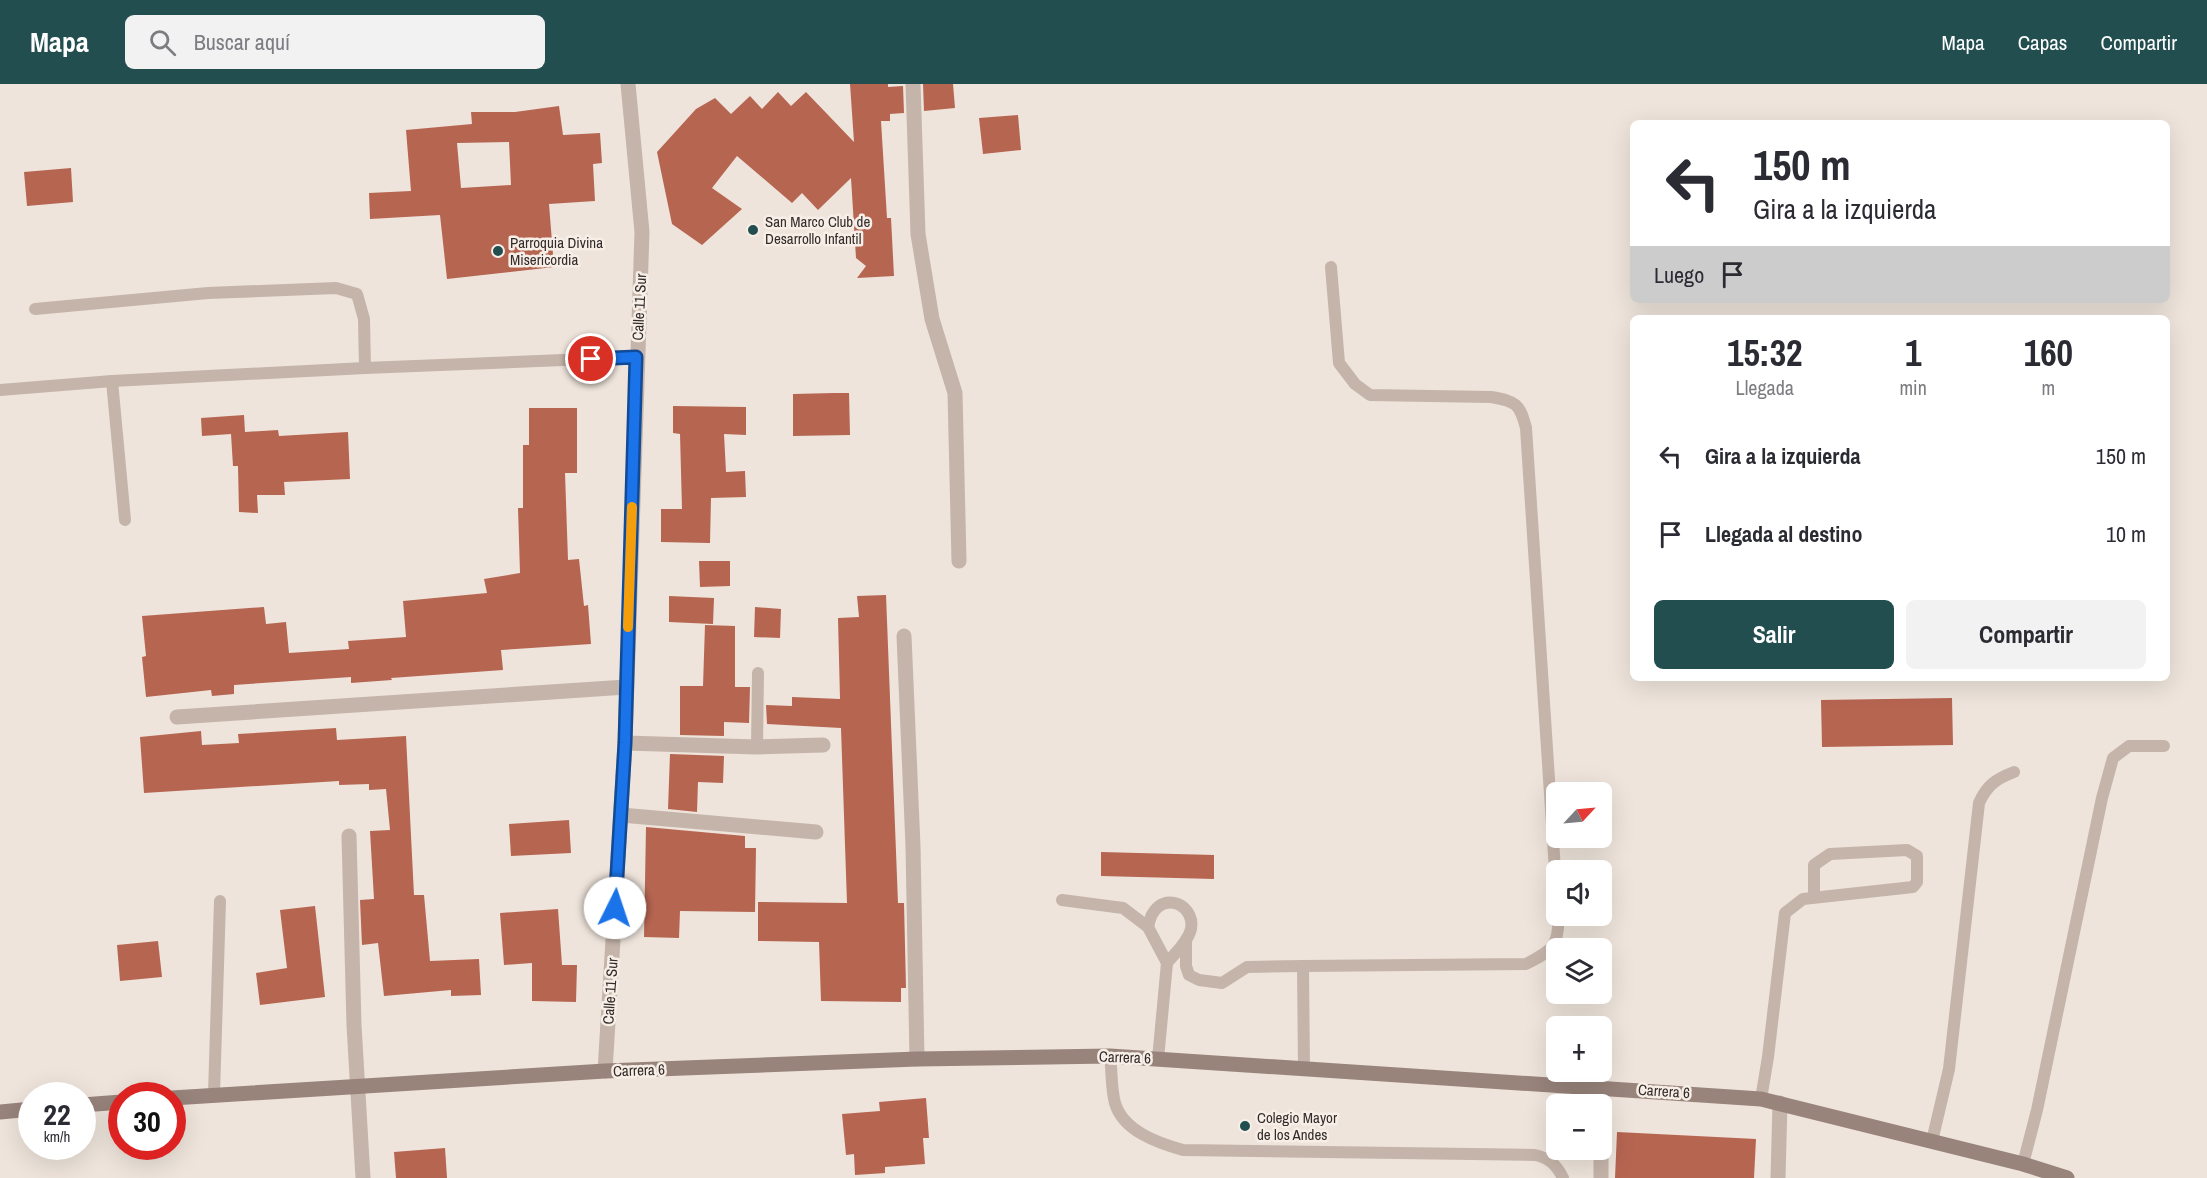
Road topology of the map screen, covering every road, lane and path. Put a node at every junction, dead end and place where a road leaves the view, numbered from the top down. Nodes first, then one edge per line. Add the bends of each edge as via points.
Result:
1 (627, 84) edge
2 (913, 84) edge
3 (1331, 267) dead end
4 (35, 309) dead end
5 (636, 357) junction
6 (365, 368) junction
7 (112, 381) junction
8 (0, 390) edge
9 (124, 520) dead end
10 (959, 561) dead end
11 (904, 636) dead end
12 (758, 673) dead end
13 (626, 687) junction
14 (177, 717) dead end
15 (625, 743) junction
16 (823, 745) dead end
17 (2164, 746) dead end
18 (757, 747) junction
19 (2014, 772) dead end
20 (621, 815) junction
21 (816, 832) dead end
22 (349, 836) dead end
23 (1554, 860) edge
24 (1814, 898) junction
25 (1062, 900) dead end
26 (220, 901) dead end
27 (1559, 926) edge
28 (1148, 927) junction
29 (1186, 940) junction
30 (1167, 963) junction
31 (1303, 966) junction
32 (1110, 1056) junction
33 (917, 1059) junction
34 (1158, 1059) junction
35 (1304, 1068) junction
36 (605, 1071) junction
37 (359, 1087) junction
38 (1600, 1087) junction
39 (214, 1094) junction
40 (1600, 1094) edge
41 (186, 1097) edge
42 (1761, 1099) junction
43 (1780, 1102) junction
44 (18, 1110) edge
45 (0, 1112) edge
46 (1932, 1141) junction
47 (1601, 1160) edge
48 (2023, 1164) junction
49 (363, 1178) edge
50 (1563, 1178) edge
51 (1601, 1178) edge
52 (1778, 1178) edge
53 (2067, 1178) edge

1 - 5 street, Calle 11 Sur via 642,232
2 - 10 street via 918,234 932,319 955,393
3 - 23 lane via 1339,363 1355,384 1370,395 1491,398 1510,400 1521,409 1526,428
4 - 6 lane via 208,293 336,288 357,294 364,319
5 - 6 lane
5 - 13 street, Calle 11 Sur
6 - 7 lane
7 - 8 lane
7 - 9 lane
11 - 33 street via 914,857
12 - 18 lane
13 - 14 street
13 - 15 street, Calle 11 Sur
15 - 18 street
15 - 20 street, Calle 11 Sur
16 - 18 street
17 - 48 lane via 2129,746 2113,758
19 - 46 lane via 1997,778 1985,789 1979,803 1948,1069
20 - 21 street
20 - 36 street, Calle 11 Sur
22 - 37 street
24 - 24 lane via 1814,865 1830,854 1907,850 1917,856 1914,887
24 - 42 lane via 1803,899 1785,913
25 - 28 lane via 1123,908
26 - 39 lane
27 - 31 lane via 1556,943 1526,964
28 - 29 lane via 1156,906 1178,904 1191,922
28 - 30 lane
29 - 30 lane
29 - 31 lane via 1186,966 1189,975 1198,980 1222,983 1247,967
30 - 34 lane
31 - 35 lane
32 - 33 main road, Carrera 6
32 - 34 main road, Carrera 6
32 - 50 lane via 1115,1105 1129,1124 1148,1138 1183,1150 1535,1155 1556,1165
33 - 36 main road, Carrera 6
34 - 35 main road, Carrera 6
35 - 38 main road, Carrera 6
36 - 37 main road, Carrera 6
37 - 39 main road, Carrera 6
37 - 49 street
38 - 40 street
38 - 42 main road, Carrera 6
39 - 41 main road, Carrera 6
42 - 43 main road, Carrera 6
43 - 46 main road, Carrera 6
43 - 52 street
44 - 45 main road
46 - 48 main road, Carrera 6
47 - 51 street
48 - 53 main road, Carrera 6

